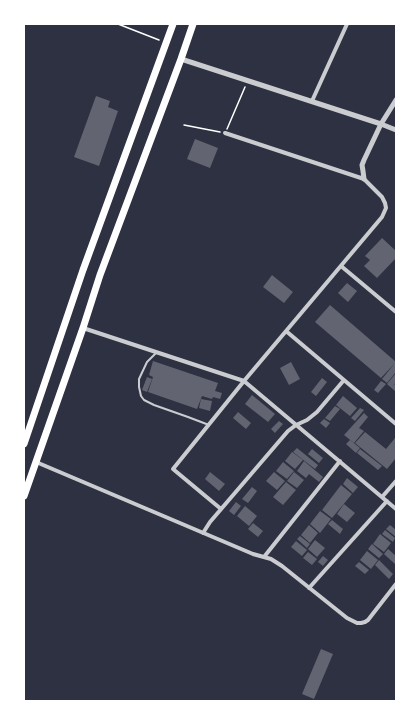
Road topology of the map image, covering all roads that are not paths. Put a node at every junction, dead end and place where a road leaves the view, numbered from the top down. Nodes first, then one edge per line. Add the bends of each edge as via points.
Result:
1 (173, 24) edge
2 (193, 24) edge
3 (347, 24) edge
4 (181, 59) junction
5 (396, 100) edge
6 (312, 101) junction
7 (382, 124) junction
8 (396, 130) edge
9 (225, 133) road end
10 (364, 179) junction
11 (341, 266) junction
12 (396, 312) edge
13 (84, 328) junction
14 (286, 331) junction
15 (157, 352) junction
16 (344, 380) junction
17 (244, 381) junction
18 (396, 424) edge
19 (209, 425) junction
20 (296, 425) junction
21 (24, 444) edge
22 (36, 462) junction
23 (340, 462) junction
24 (396, 481) edge
25 (24, 496) edge
26 (382, 497) junction
27 (387, 501) junction
28 (221, 509) junction
29 (396, 509) edge
30 (203, 533) junction
31 (264, 557) junction
32 (396, 584) edge
33 (310, 588) junction

1 - 21 highway
2 - 4 highway
3 - 6 street
4 - 6 street
4 - 13 highway via 100,275
5 - 7 street
6 - 7 street
7 - 8 street
7 - 10 street via 362,165
9 - 10 street
10 - 11 street via 382,197 386,208 382,217
11 - 12 street
11 - 14 street
13 - 15 street
13 - 22 highway
14 - 16 street
14 - 17 street
15 - 17 street
15 - 19 lane via 147,362 139,379 141,396 154,405
16 - 18 street
16 - 20 street via 317,412
17 - 19 street
17 - 20 street
19 - 28 street via 173,469
20 - 23 street
20 - 28 street
22 - 25 highway
22 - 30 street
23 - 26 street
23 - 31 street
24 - 26 street
26 - 27 street
27 - 29 street
27 - 33 street
28 - 30 street
30 - 31 street
31 - 33 street via 276,562
32 - 33 street via 371,616 361,624 347,618

